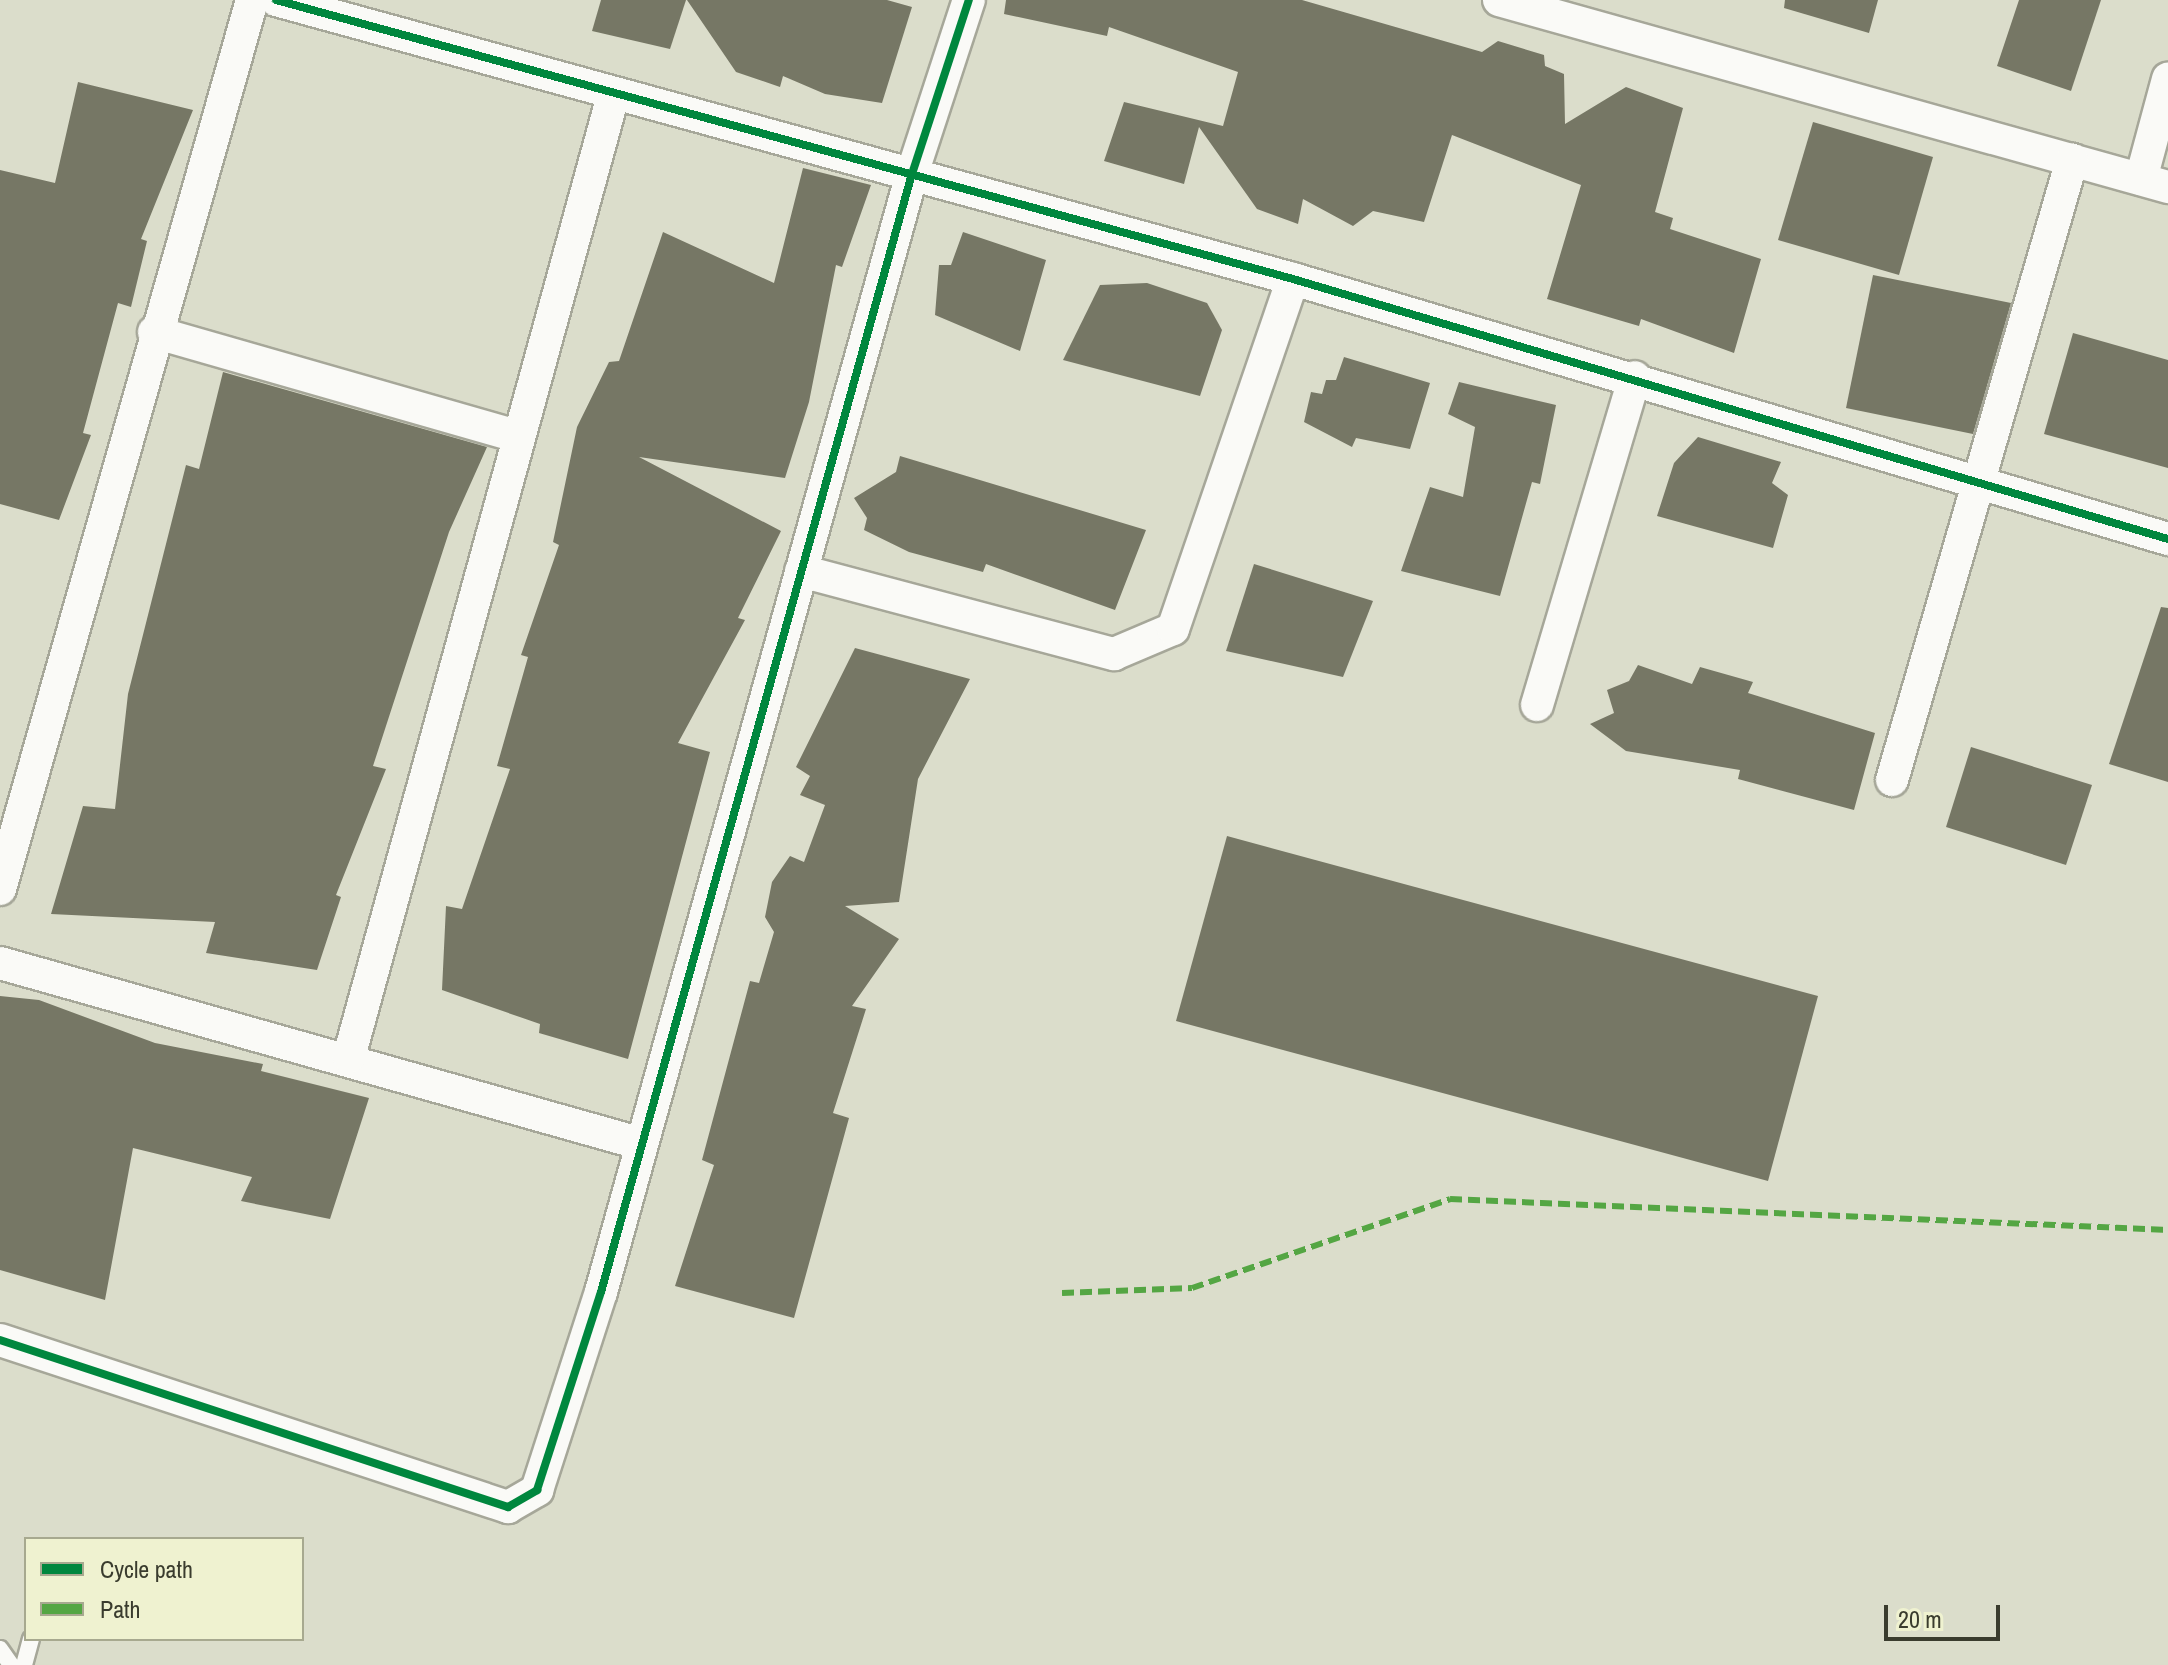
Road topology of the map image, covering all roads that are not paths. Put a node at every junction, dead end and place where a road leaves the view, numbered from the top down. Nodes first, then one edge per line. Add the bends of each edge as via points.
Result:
1 (252, 0) edge
2 (276, 0) edge
3 (969, 0) edge
4 (1499, 0) edge
5 (2168, 79) edge
6 (613, 96) junction
7 (2072, 160) junction
8 (911, 177) junction
9 (2155, 183) edge
10 (1293, 279) junction
11 (154, 332) junction
12 (1635, 377) junction
13 (517, 436) junction
14 (1982, 485) junction
15 (2168, 539) edge
16 (801, 571) junction
17 (1537, 705) dead end
18 (1892, 780) dead end
19 (0, 889) edge
20 (0, 963) edge
21 (349, 1057) junction
22 (642, 1144) junction
23 (0, 1340) edge
24 (30, 1641) edge
25 (0, 1649) edge
26 (11, 1665) edge
27 (24, 1665) edge

1 - 11 street
2 - 6 street
3 - 8 street
4 - 7 street
5 - 9 street
6 - 8 street
6 - 13 street
7 - 9 street
7 - 14 street
8 - 10 street
8 - 16 street
10 - 12 street
10 - 16 street via 1173,629 1114,654
11 - 13 street
11 - 19 street
12 - 14 street
12 - 17 street
13 - 21 street
14 - 15 street
14 - 18 street
16 - 22 street
20 - 21 street
21 - 22 street
22 - 23 street via 537,1490 517,1506
24 - 27 lane
25 - 26 lane

